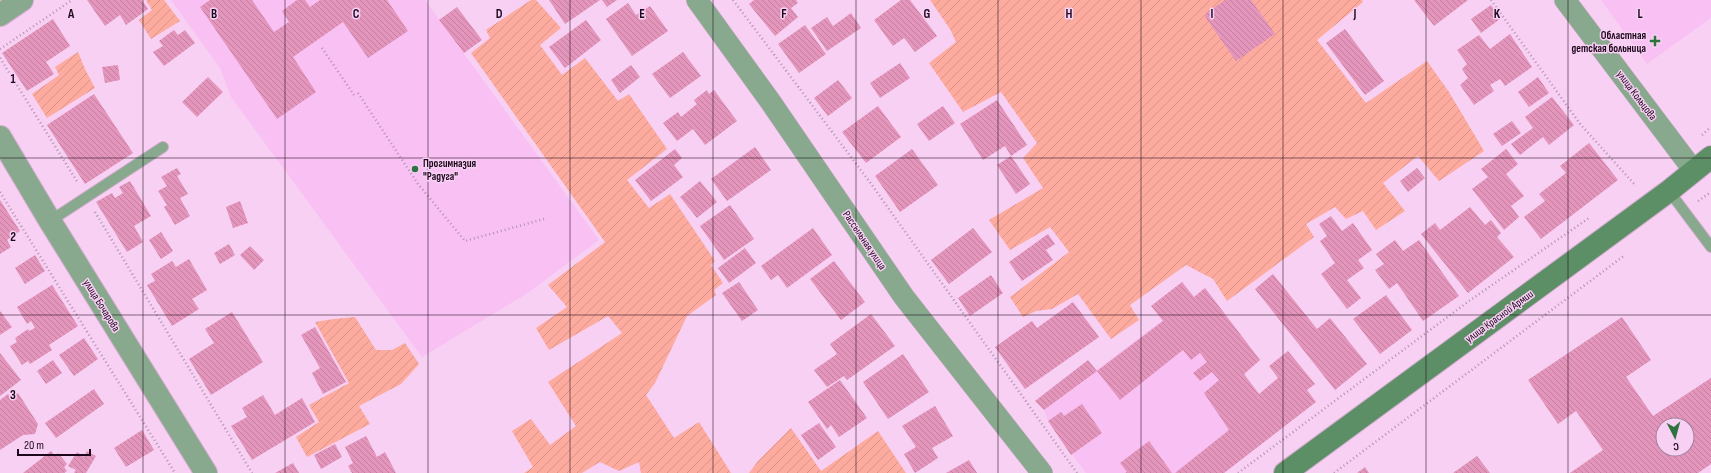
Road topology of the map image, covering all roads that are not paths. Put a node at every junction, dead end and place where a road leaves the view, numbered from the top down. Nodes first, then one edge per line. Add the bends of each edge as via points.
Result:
1 (22, 0) edge
2 (697, 0) edge
3 (1565, 0) edge
4 (0, 15) edge
5 (0, 137) edge
6 (163, 147) dead end
7 (1711, 158) edge
8 (1694, 171) junction
9 (1670, 191) junction
10 (50, 221) junction
11 (1711, 247) edge
12 (206, 473) edge
13 (1042, 473) edge
14 (1285, 473) edge

1 - 4 street
2 - 13 street, Рассыльная улица via 770,101 904,298
3 - 8 street, улица Кольцова
5 - 10 street, улица Бочарова
6 - 10 lane
7 - 8 main road, улица Красной Армии
8 - 9 main road, улица Красной Армии
9 - 11 lane
9 - 14 main road, улица Красной Армии
10 - 12 street, улица Бочарова

